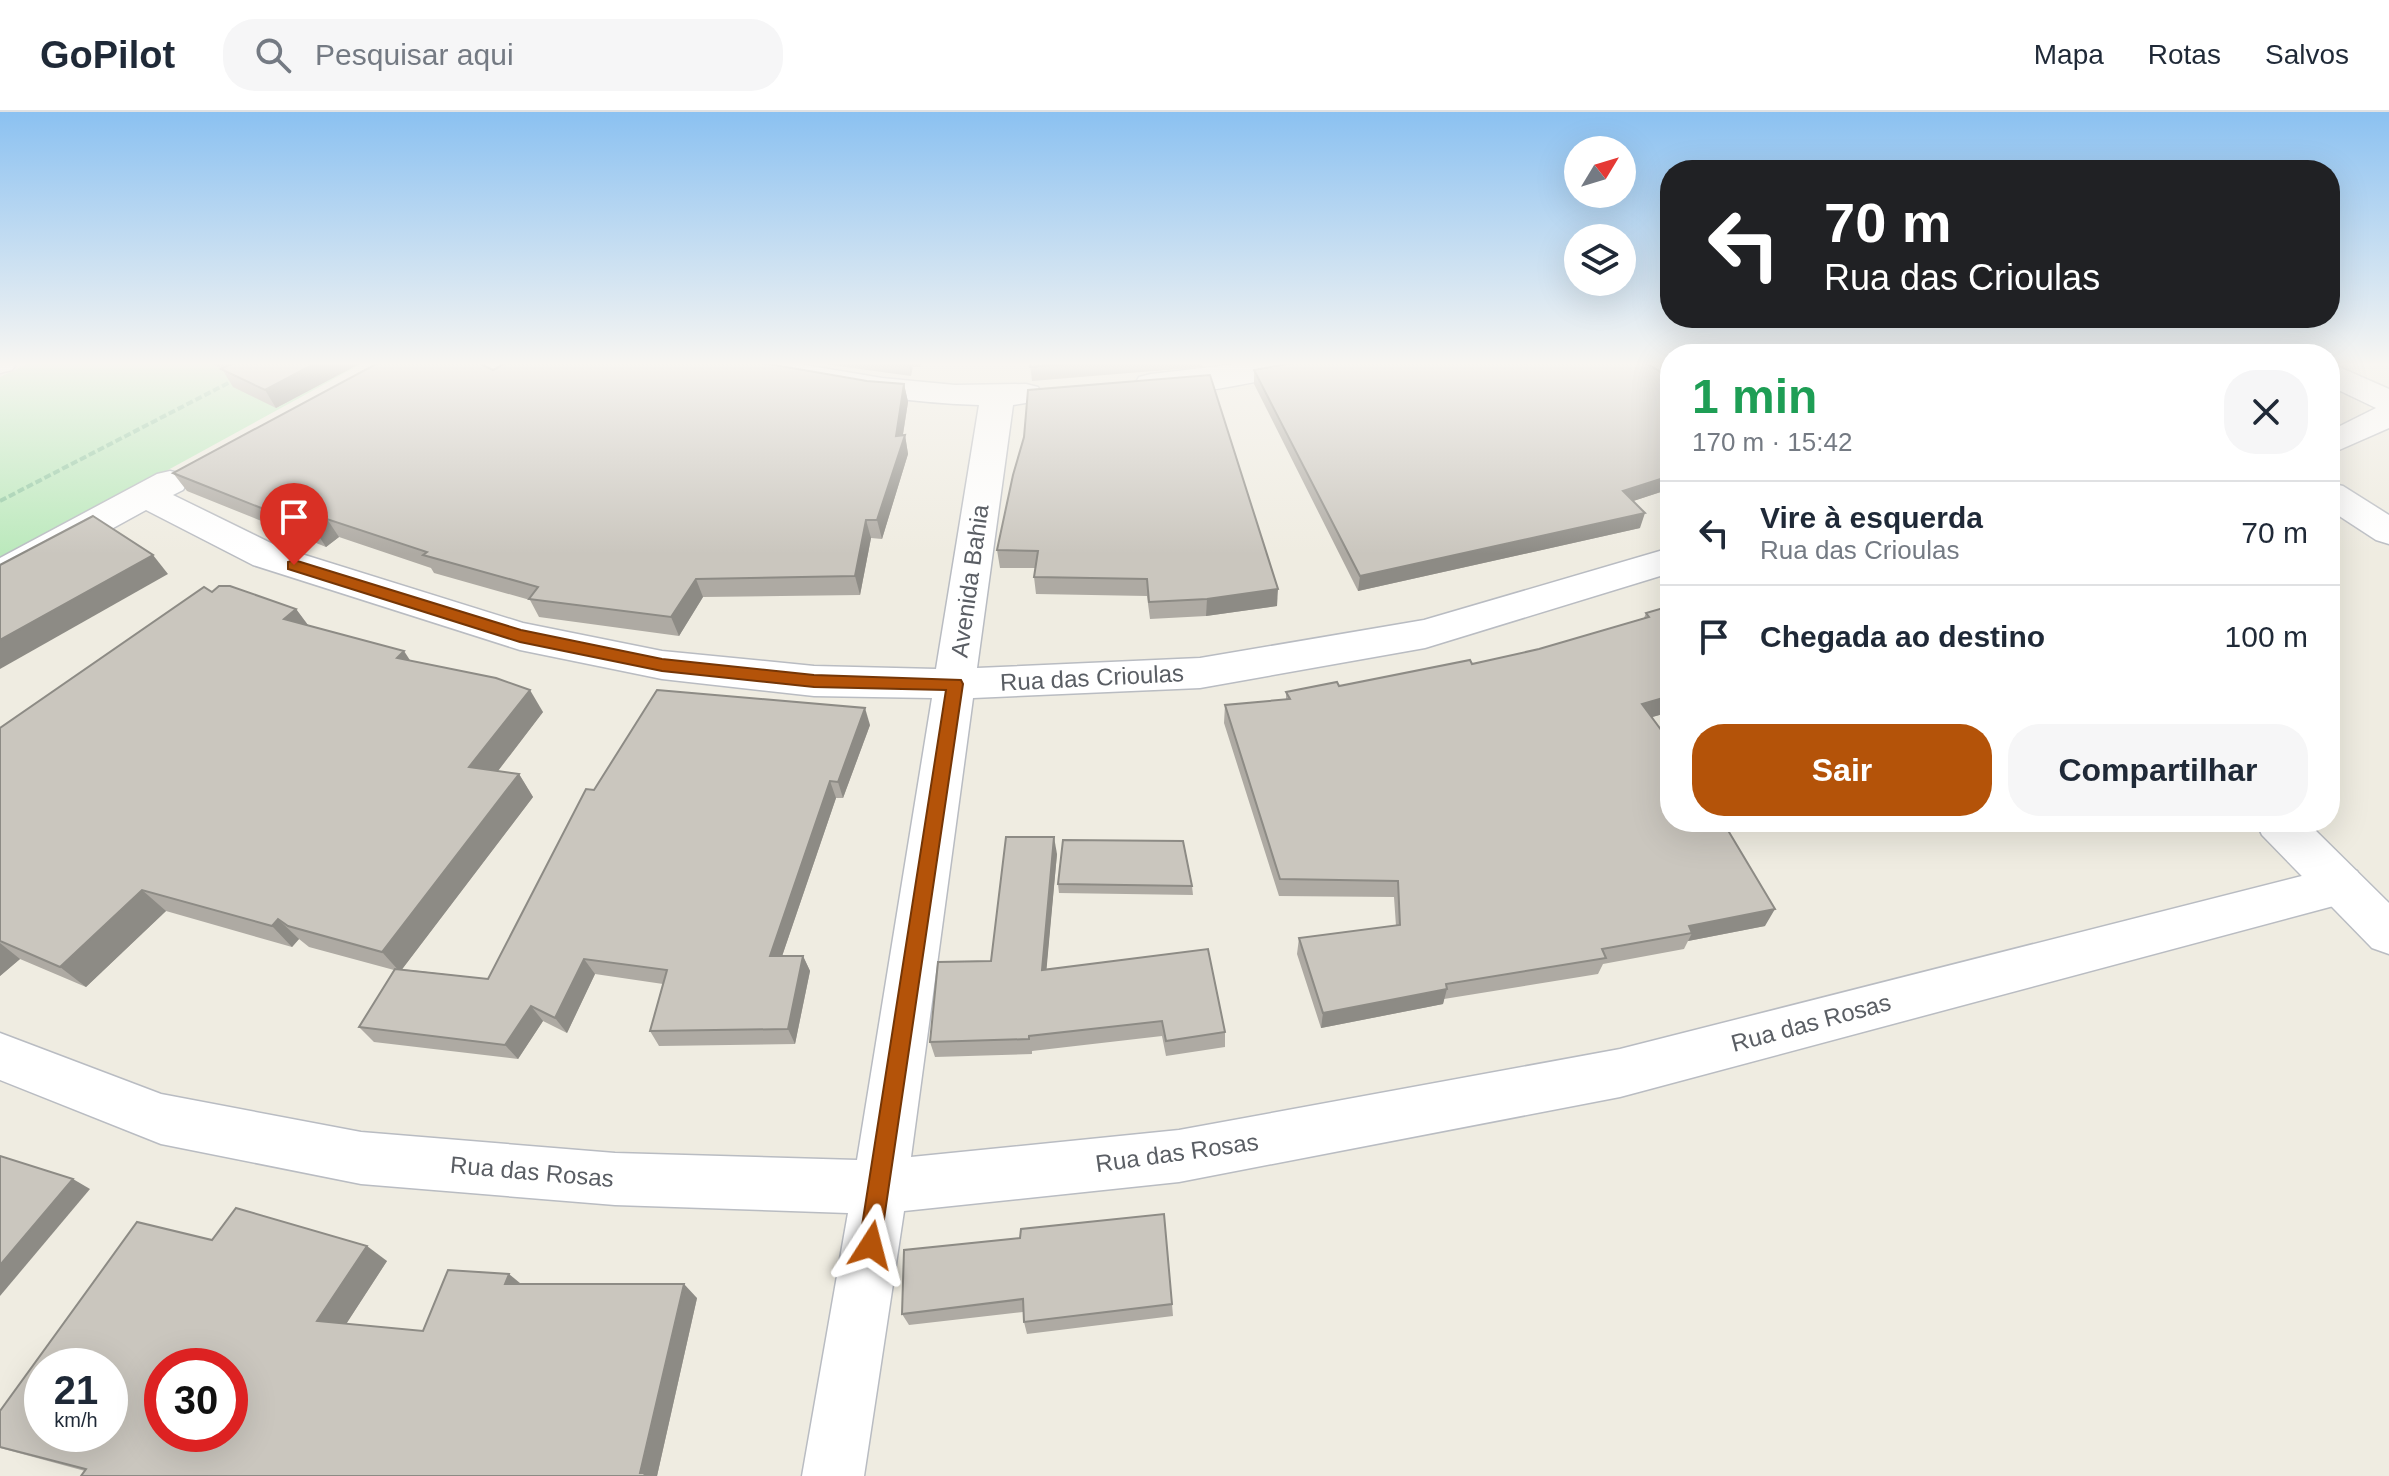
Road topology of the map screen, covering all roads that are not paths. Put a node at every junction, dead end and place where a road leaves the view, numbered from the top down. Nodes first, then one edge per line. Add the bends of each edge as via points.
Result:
1 (993, 427) edge
2 (2365, 427) edge
3 (2340, 439) edge
4 (201, 466) edge
5 (146, 496) junction
6 (2340, 500) edge
7 (2389, 532) edge
8 (1660, 563) edge
9 (0, 574) edge
10 (955, 684) junction
11 (2288, 832) edge
12 (2341, 885) junction
13 (2389, 934) edge
14 (0, 1056) edge
15 (880, 1187) junction
16 (833, 1476) edge

1 - 10 street, Avenida Bahia
2 - 3 street
4 - 5 street
5 - 9 street
5 - 10 street, Rua das Crioulas via 266,556 520,636 662,665 814,681
6 - 7 street
8 - 10 street, Rua das Crioulas via 1425,634 1200,673
10 - 15 street, Avenida Bahia
11 - 12 street
12 - 13 street
12 - 15 street, Rua das Rosas via 1620,1073 1179,1156
14 - 15 street, Rua das Rosas via 161,1119 361,1158 615,1179
15 - 16 street, Avenida Bahia

